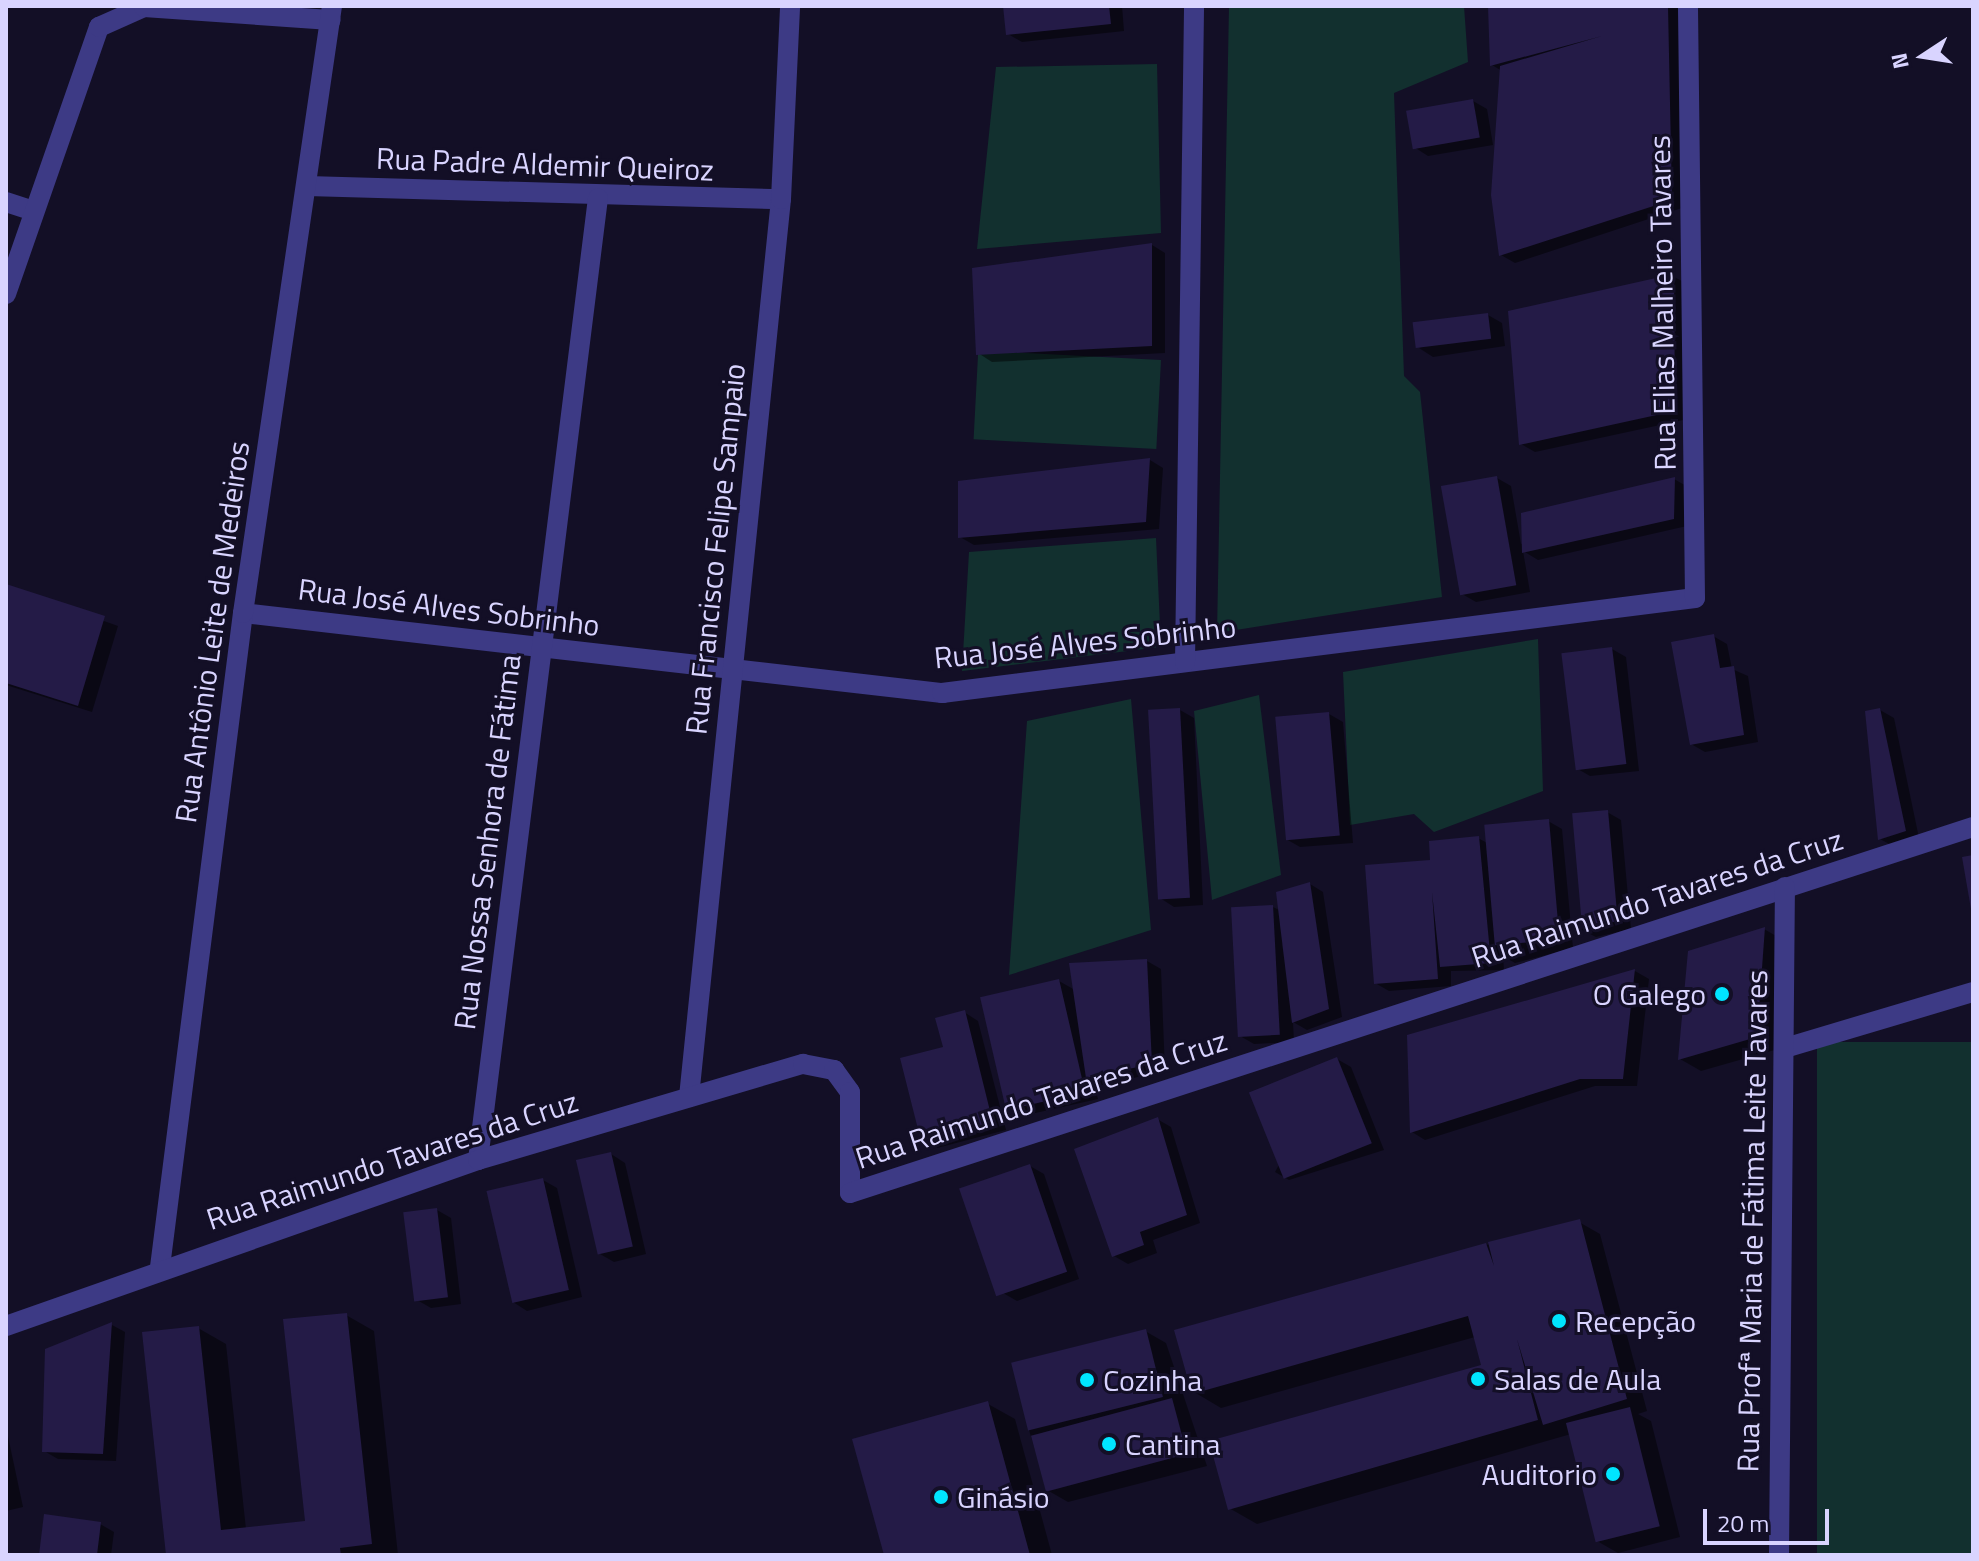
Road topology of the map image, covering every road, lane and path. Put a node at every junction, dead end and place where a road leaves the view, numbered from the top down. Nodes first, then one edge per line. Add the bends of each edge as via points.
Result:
1 (790, 6) edge
2 (1194, 6) edge
3 (1688, 6) edge
4 (144, 7) edge
5 (332, 13) edge
6 (307, 186) junction
7 (598, 198) junction
8 (781, 199) junction
9 (6, 202) edge
10 (34, 211) junction
11 (6, 294) edge
12 (1695, 598) joint
13 (243, 613) junction
14 (541, 647) junction
15 (1185, 662) junction
16 (733, 672) junction
17 (1973, 827) edge
18 (1785, 887) junction
19 (1973, 992) edge
20 (1785, 1048) junction
21 (689, 1097) junction
22 (478, 1160) junction
23 (160, 1267) junction
24 (6, 1326) edge
25 (1779, 1555) edge

1 - 8 street, Rua Francisco Felipe Sampaio
2 - 15 street
3 - 12 street, Rua Elias Malheiro Tavares
4 - 5 street
4 - 10 street via 99,27
5 - 6 street, Rua Antônio Leite de Medeiros
6 - 7 street, Rua Padre Aldemir Queiroz
6 - 13 street, Rua Antônio Leite de Medeiros
7 - 8 street, Rua Padre Aldemir Queiroz
7 - 14 street, Rua Nossa Senhora de Fátima
8 - 16 street, Rua Francisco Felipe Sampaio
9 - 10 street
10 - 11 street
12 - 15 street, Rua José Alves Sobrinho
13 - 14 street, Rua José Alves Sobrinho
13 - 23 street, Rua Antônio Leite de Medeiros
14 - 16 street, Rua José Alves Sobrinho
14 - 22 street, Rua Nossa Senhora de Fátima
15 - 16 street, Rua José Alves Sobrinho via 942,693
16 - 21 street, Rua Francisco Felipe Sampaio
17 - 18 street, Rua Raimundo Tavares da Cruz
18 - 20 street, Rua Profª Maria de Fátima Leite Tavares
18 - 21 street, Rua Raimundo Tavares da Cruz via 850,1193 850,1092 834,1070 803,1064
19 - 20 street
20 - 25 street, Rua Profª Maria de Fátima Leite Tavares
21 - 22 street, Rua Raimundo Tavares da Cruz
22 - 23 street, Rua Raimundo Tavares da Cruz
23 - 24 street, Rua Raimundo Tavares da Cruz

